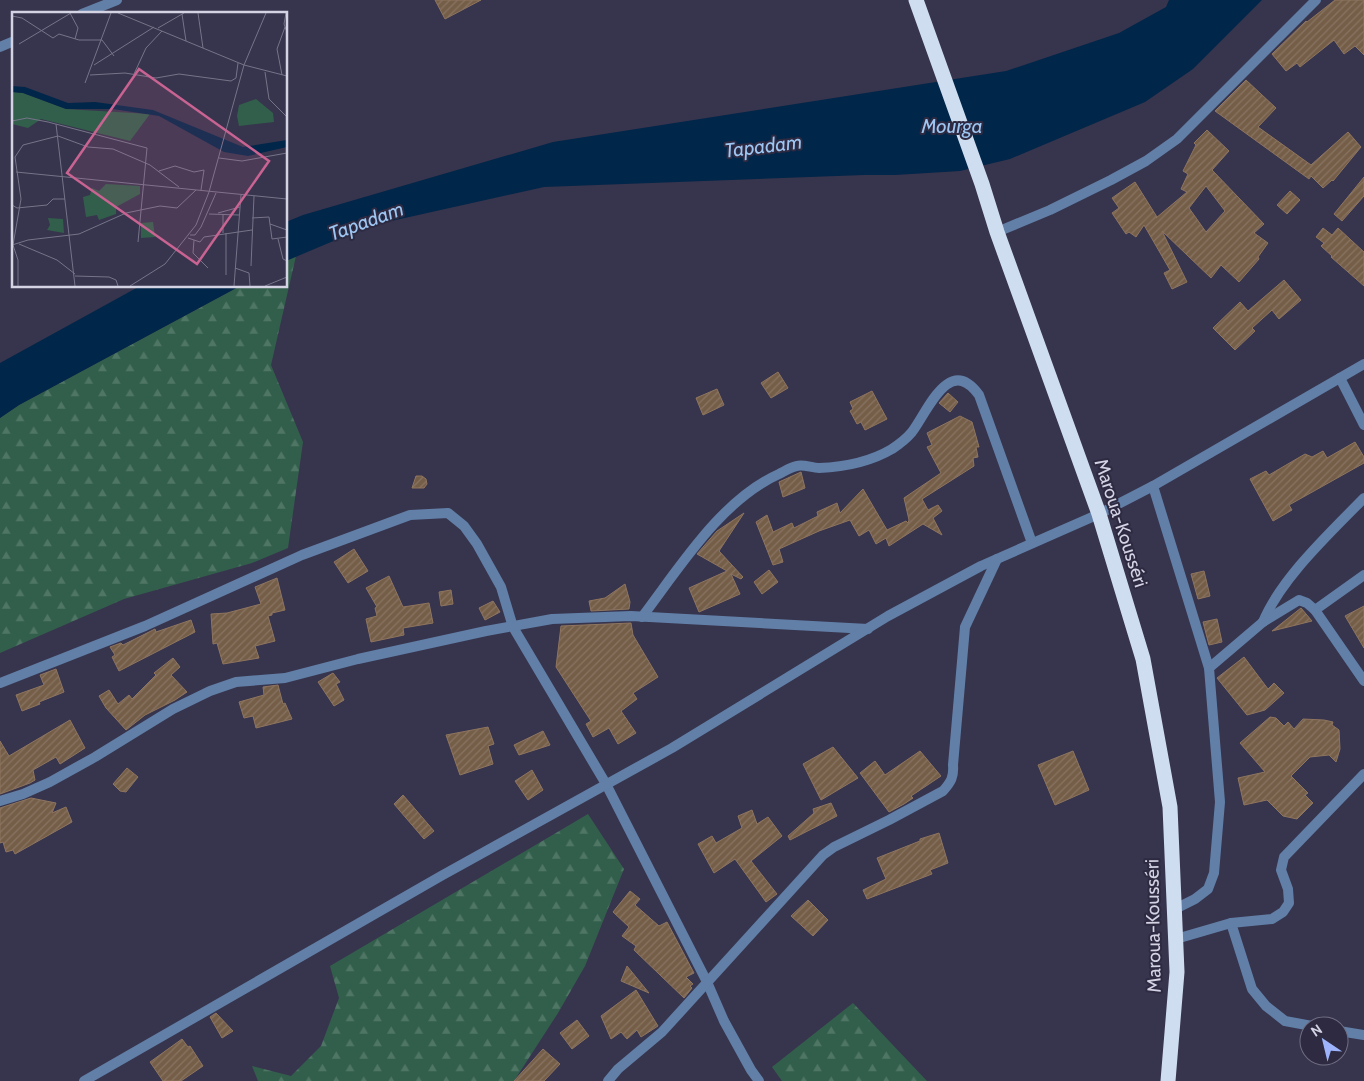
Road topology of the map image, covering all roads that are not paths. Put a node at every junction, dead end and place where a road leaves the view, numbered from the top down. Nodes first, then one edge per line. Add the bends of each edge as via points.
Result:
1 (117, 0) edge
2 (916, 0) edge
3 (1316, 0) edge
4 (87, 12) edge
5 (12, 42) edge
6 (0, 47) edge
7 (997, 232) junction
8 (1364, 364) edge
9 (1340, 378) junction
10 (1364, 425) edge
11 (1153, 486) junction
12 (1364, 498) edge
13 (1099, 514) junction
14 (1032, 544) junction
15 (997, 559) junction
16 (1364, 576) edge
17 (1315, 610) junction
18 (642, 617) junction
19 (1264, 622) junction
20 (513, 627) junction
21 (868, 628) junction
22 (1209, 668) junction
23 (1364, 681) edge
24 (0, 684) edge
25 (1364, 774) edge
26 (606, 784) junction
27 (0, 801) edge
28 (1174, 909) junction
29 (1232, 923) junction
30 (1176, 939) junction
31 (707, 982) junction
32 (1299, 1024) edge
33 (1349, 1032) edge
34 (1364, 1035) edge
35 (84, 1081) edge
36 (608, 1081) edge
37 (759, 1081) edge
38 (1168, 1081) edge

1 - 4 street
2 - 7 highway, Maroua-Kousséri
3 - 7 street via 1177,139 1111,180
5 - 6 street
7 - 13 highway, Maroua-Kousséri
8 - 9 street
9 - 10 street
9 - 11 street
11 - 13 street
11 - 22 street
12 - 19 street via 1303,562 1268,611
13 - 14 street
13 - 28 highway, Maroua-Kousséri via 1143,659 1170,808
14 - 15 street
14 - 18 street via 979,395 972,386 954,381 944,385 911,434 891,449 851,466 817,468 798,465 768,479 731,506 708,530
15 - 21 street
15 - 31 street via 965,628 954,775 950,784 943,791 823,855
16 - 17 street
17 - 19 street via 1308,602 1299,600
17 - 23 street
18 - 20 street via 565,618
18 - 21 street
19 - 22 street
20 - 24 street via 501,587 464,526 448,513 410,515 302,555 145,626
20 - 26 street
20 - 27 street via 358,659 285,678 236,682 173,709 50,782
21 - 26 street via 672,748
22 - 28 street via 1220,802 1214,873 1208,889
25 - 29 street via 1284,856 1281,870 1289,902 1283,912 1272,919
26 - 31 street
26 - 35 street
28 - 30 highway, Maroua-Kousséri
29 - 30 street
29 - 32 street via 1252,989 1285,1022
30 - 38 highway, Maroua-Kousséri via 1178,972
31 - 36 street via 662,1032
31 - 37 street via 724,1022
33 - 34 street

